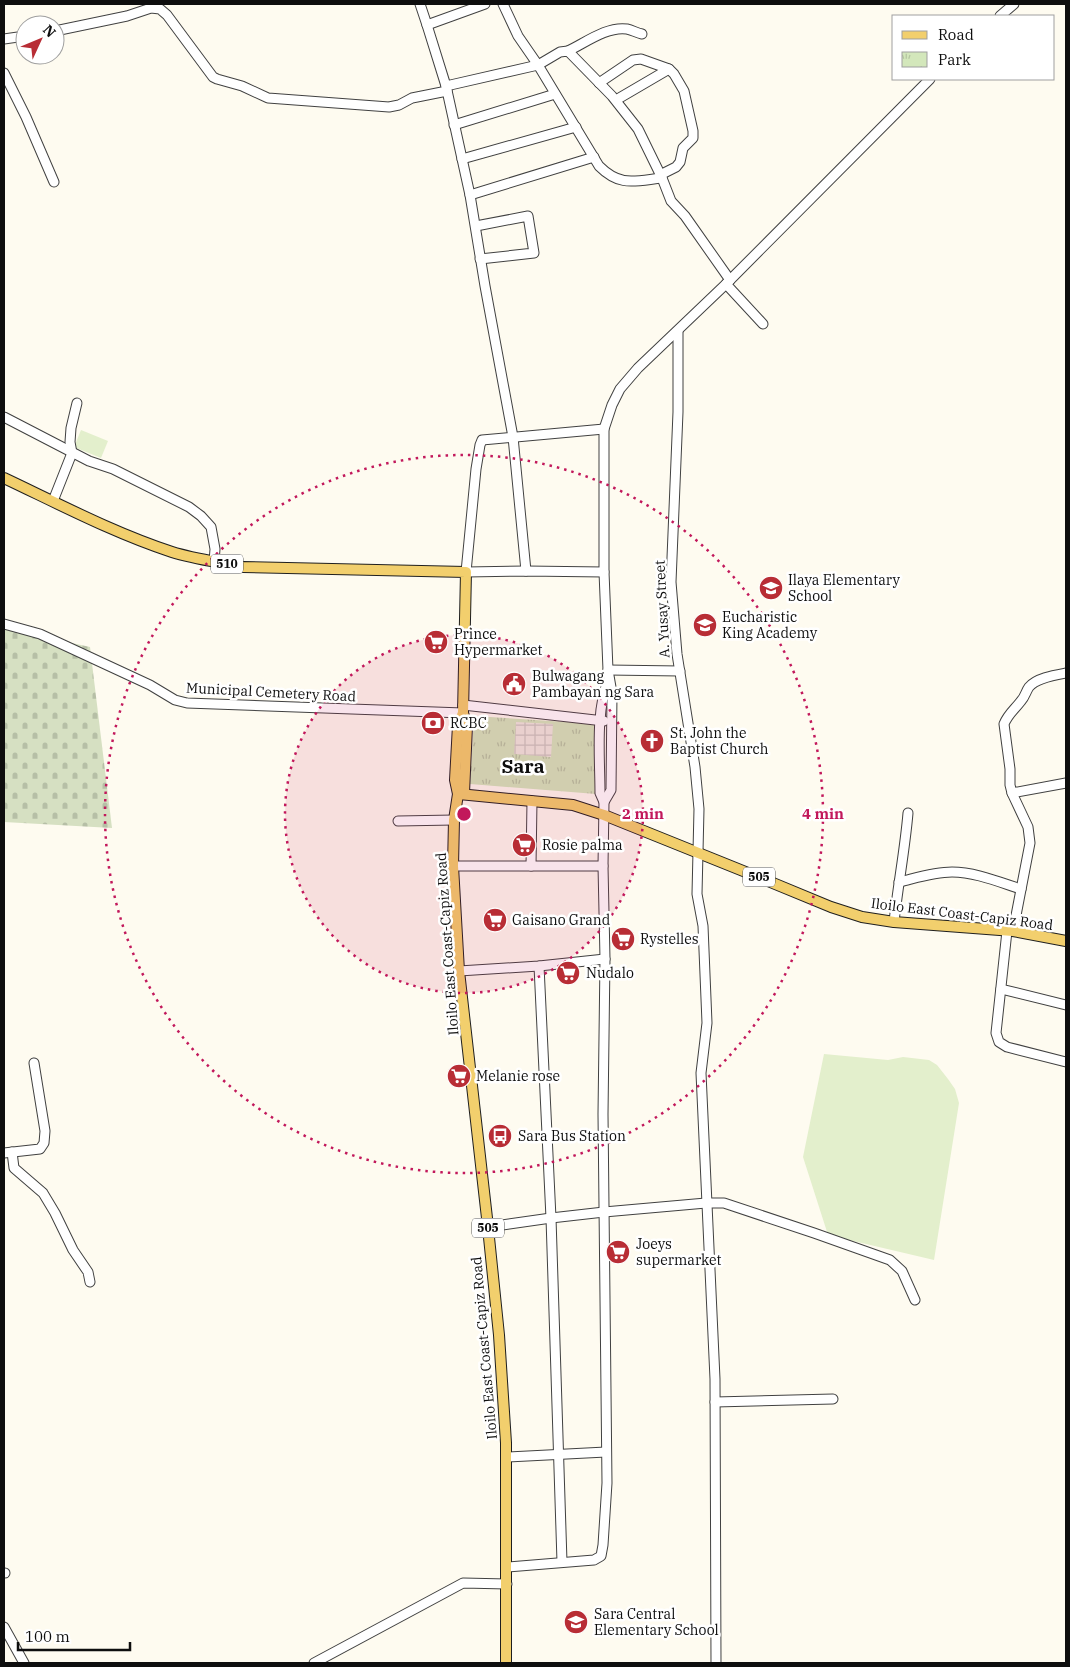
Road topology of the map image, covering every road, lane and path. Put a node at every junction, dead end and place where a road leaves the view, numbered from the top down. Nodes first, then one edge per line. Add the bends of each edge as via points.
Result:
1 (420, 4) edge
2 (485, 4) edge
3 (503, 4) edge
4 (1014, 4) edge
5 (1001, 15) edge
6 (428, 25) junction
7 (65, 28) edge
8 (642, 34) dead end
9 (568, 51) junction
10 (538, 65) junction
11 (669, 69) junction
12 (4, 73) edge
13 (929, 80) edge
14 (600, 83) junction
15 (446, 88) junction
16 (555, 94) junction
17 (616, 100) junction
18 (454, 125) junction
19 (576, 127) junction
20 (594, 157) junction
21 (462, 159) junction
22 (661, 176) junction
23 (54, 182) dead end
24 (470, 195) junction
25 (476, 226) junction
26 (480, 259) junction
27 (728, 282) junction
28 (763, 324) dead end
29 (678, 332) junction
30 (77, 403) dead end
31 (4, 417) edge
32 (604, 429) junction
33 (513, 437) junction
34 (72, 453) junction
35 (4, 478) edge
36 (53, 501) junction
37 (214, 562) junction
38 (526, 571) junction
39 (466, 572) junction
40 (604, 572) junction
41 (4, 624) edge
42 (680, 671) junction
43 (1066, 673) edge
44 (608, 674) junction
45 (463, 709) junction
46 (600, 720) junction
47 (611, 723) junction
48 (1066, 783) edge
49 (1012, 793) junction
50 (461, 794) junction
51 (532, 800) junction
52 (604, 802) junction
53 (908, 813) dead end
54 (604, 815) junction
55 (454, 820) junction
56 (398, 821) dead end
57 (698, 853) junction
58 (453, 866) junction
59 (531, 866) junction
60 (603, 866) junction
61 (899, 882) junction
62 (1021, 888) junction
63 (894, 922) junction
64 (1010, 931) junction
65 (1066, 941) edge
66 (605, 959) junction
67 (539, 966) junction
68 (460, 971) junction
69 (1001, 989) junction
70 (1066, 1005) edge
71 (1066, 1062) edge
72 (34, 1063) dead end
73 (8, 1153) edge
74 (706, 1203) junction
75 (604, 1212) junction
76 (551, 1218) junction
77 (488, 1227) junction
78 (90, 1282) dead end
79 (915, 1300) dead end
80 (833, 1400) dead end
81 (715, 1402) junction
82 (606, 1452) junction
83 (559, 1454) junction
84 (506, 1457) junction
85 (562, 1562) junction
86 (507, 1567) junction
87 (507, 1584) junction
88 (4, 1627) edge
89 (24, 1663) edge
90 (314, 1663) edge
91 (506, 1663) edge
92 (716, 1663) edge

1 - 6 street
2 - 6 street
3 - 10 street via 518,36
4 - 5 street
6 - 15 street
7 - 15 street via 151,8 160,9 213,77 268,98 389,107
8 - 9 street via 626,29 616,30
9 - 10 street
9 - 14 street
10 - 15 street
10 - 16 street
11 - 14 street via 641,59 633,60
11 - 17 street
11 - 22 street via 684,91 694,131 693,138 683,148 680,162
12 - 23 street
13 - 27 street
14 - 17 street
15 - 18 street
16 - 18 street
16 - 19 street
17 - 22 street via 638,129
18 - 21 street
19 - 20 street
19 - 21 street
20 - 22 street via 617,180
20 - 24 street
21 - 24 street
22 - 27 street via 671,201 685,216
24 - 25 street
25 - 26 street
25 - 26 street via 528,216 534,253
26 - 33 street
27 - 28 street
27 - 29 street
29 - 32 street via 626,381 612,405
29 - 42 street, A. Yusay Street via 671,582
30 - 34 street via 71,428
31 - 34 street
32 - 33 street
32 - 40 street
33 - 38 street
33 - 39 street via 485,439 480,445
34 - 36 street
34 - 37 street via 113,469 201,516 211,527
35 - 36 main road, 510
36 - 37 main road, 510 via 134,538
37 - 39 main road, 510 via 242,567
38 - 39 street
38 - 40 street
39 - 45 main road
40 - 44 street
41 - 45 street, Municipal Cemetery Road via 40,634 175,700 188,703
42 - 44 street
42 - 57 street, A. Yusay Street via 695,767 699,809
43 - 49 street via 1032,684 1007,717 1004,724
44 - 46 street
44 - 47 street via 612,693
45 - 46 street, Municipal Cemetery Road
45 - 50 main road via 458,725 455,780
46 - 47 street, Municipal Cemetery Road
46 - 52 street via 600,793
47 - 52 street via 611,790
48 - 49 street
49 - 62 street via 1028,827 1030,843
50 - 51 main road, Iloilo East Coast-Capiz Road / 505
50 - 55 main road, Iloilo East Coast-Capiz Road / 505
51 - 54 main road, Iloilo East Coast-Capiz Road / 505 via 573,805
51 - 59 street
52 - 54 street
53 - 61 street
54 - 57 main road, Iloilo East Coast-Capiz Road / 505
54 - 60 street
55 - 56 street
55 - 58 main road, Iloilo East Coast-Capiz Road / 505
57 - 63 main road, Iloilo East Coast-Capiz Road / 505 via 831,908
57 - 74 street, A. Yusay Street via 697,894 703,926 707,1023 701,1073
58 - 59 street
58 - 68 main road, Iloilo East Coast-Capiz Road / 505
59 - 60 street
60 - 66 street
61 - 62 street via 953,872
61 - 63 street
62 - 64 street
63 - 64 main road, Iloilo East Coast-Capiz Road / 505
64 - 65 main road, Iloilo East Coast-Capiz Road / 505
64 - 69 street
66 - 67 street
66 - 75 street
67 - 68 street
67 - 76 street
68 - 77 main road, Iloilo East Coast-Capiz Road / 505
69 - 70 street
69 - 71 street via 996,1034 999,1042 1007,1047
72 - 73 street via 46,1132 44,1143 40,1149
73 - 78 street via 14,1168 43,1194 88,1272
74 - 75 street
74 - 79 street via 724,1204 890,1260 902,1271
74 - 81 street, A. Yusay Street
75 - 76 street
75 - 82 street
76 - 77 street
76 - 83 street
77 - 84 main road, Iloilo East Coast-Capiz Road / 505 via 499,1335
80 - 81 street
81 - 92 street, A. Yusay Street
82 - 83 street
82 - 85 street via 600,1556 594,1560
83 - 84 street
83 - 85 street
84 - 86 main road, Iloilo East Coast-Capiz Road / 505
85 - 86 street
86 - 87 main road, Iloilo East Coast-Capiz Road / 505
87 - 90 street via 463,1583
87 - 91 main road, Iloilo East Coast-Capiz Road / 505
88 - 89 street

